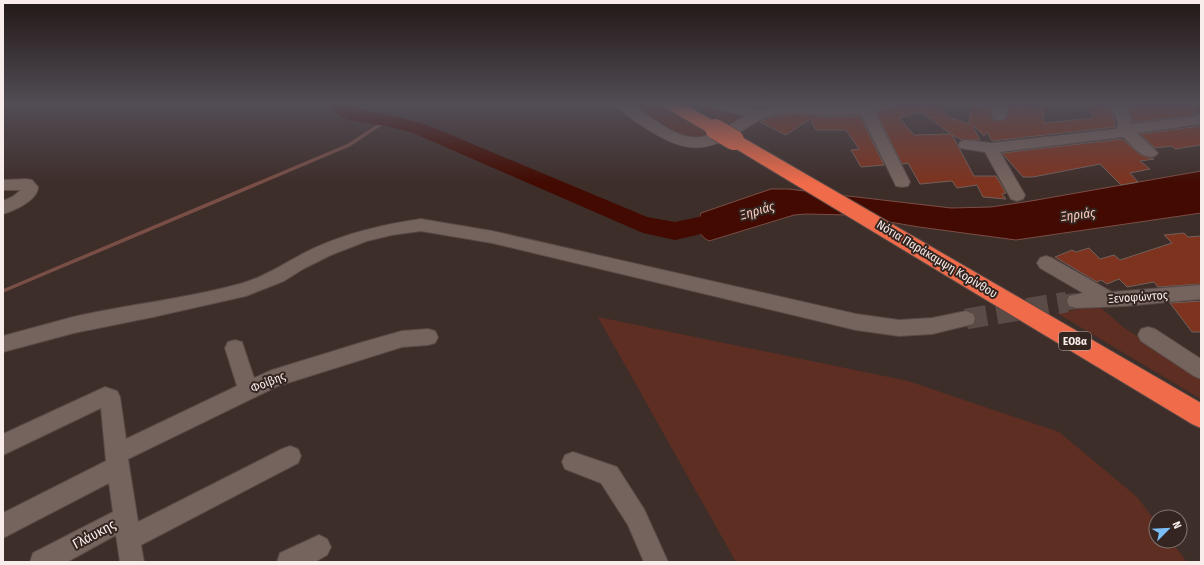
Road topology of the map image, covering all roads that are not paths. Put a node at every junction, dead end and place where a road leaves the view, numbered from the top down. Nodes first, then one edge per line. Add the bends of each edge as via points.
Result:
1 (663, 130) edge
2 (717, 130) edge
3 (732, 130) edge
4 (877, 130) edge
5 (1125, 130) joint
6 (965, 145) dead end
7 (991, 148) junction
8 (1150, 153) dead end
9 (902, 182) dead end
10 (3, 185) edge
11 (1017, 195) dead end
12 (3, 208) edge
13 (1046, 263) dead end
14 (1201, 292) edge
15 (1108, 299) junction
16 (1076, 301) tunnel mouth
17 (966, 320) tunnel mouth
18 (1148, 335) dead end
19 (428, 337) dead end
20 (3, 344) edge
21 (235, 348) dead end
22 (1201, 370) edge
23 (248, 390) junction
24 (1201, 416) edge
25 (3, 445) edge
26 (290, 456) dead end
27 (117, 460) junction
28 (573, 462) dead end
29 (3, 526) edge
30 (127, 528) junction
31 (320, 546) dead end
32 (42, 562) edge
33 (132, 562) edge
34 (289, 562) edge
35 (656, 562) edge

1 - 3 street via 674,138 702,144 716,140
2 - 24 highway, Νότια Παράκαμψη Κορίνθου / ΕΟ8α, bridge
4 - 9 street
5 - 7 street via 1087,138
5 - 8 street
6 - 7 street
7 - 11 street
10 - 12 street via 26,184 30,187 30,191 18,201
13 - 15 street
14 - 15 street, Ξενοφώντος
15 - 16 street, Ξενοφώντος
17 - 20 street via 899,328 856,322 492,237 421,225 364,236 325,250 278,276 246,289 74,325
18 - 22 street
19 - 23 street, Φοίβης via 402,339 363,350 292,372
21 - 23 street
23 - 27 street, Φοίβης
25 - 27 street via 105,396 110,398
26 - 30 street, Γλάυκης
27 - 29 street, Φοίβης
27 - 30 street
28 - 35 street via 590,466 609,475 636,517
30 - 32 street, Γλάυκης
30 - 33 street
31 - 34 street

